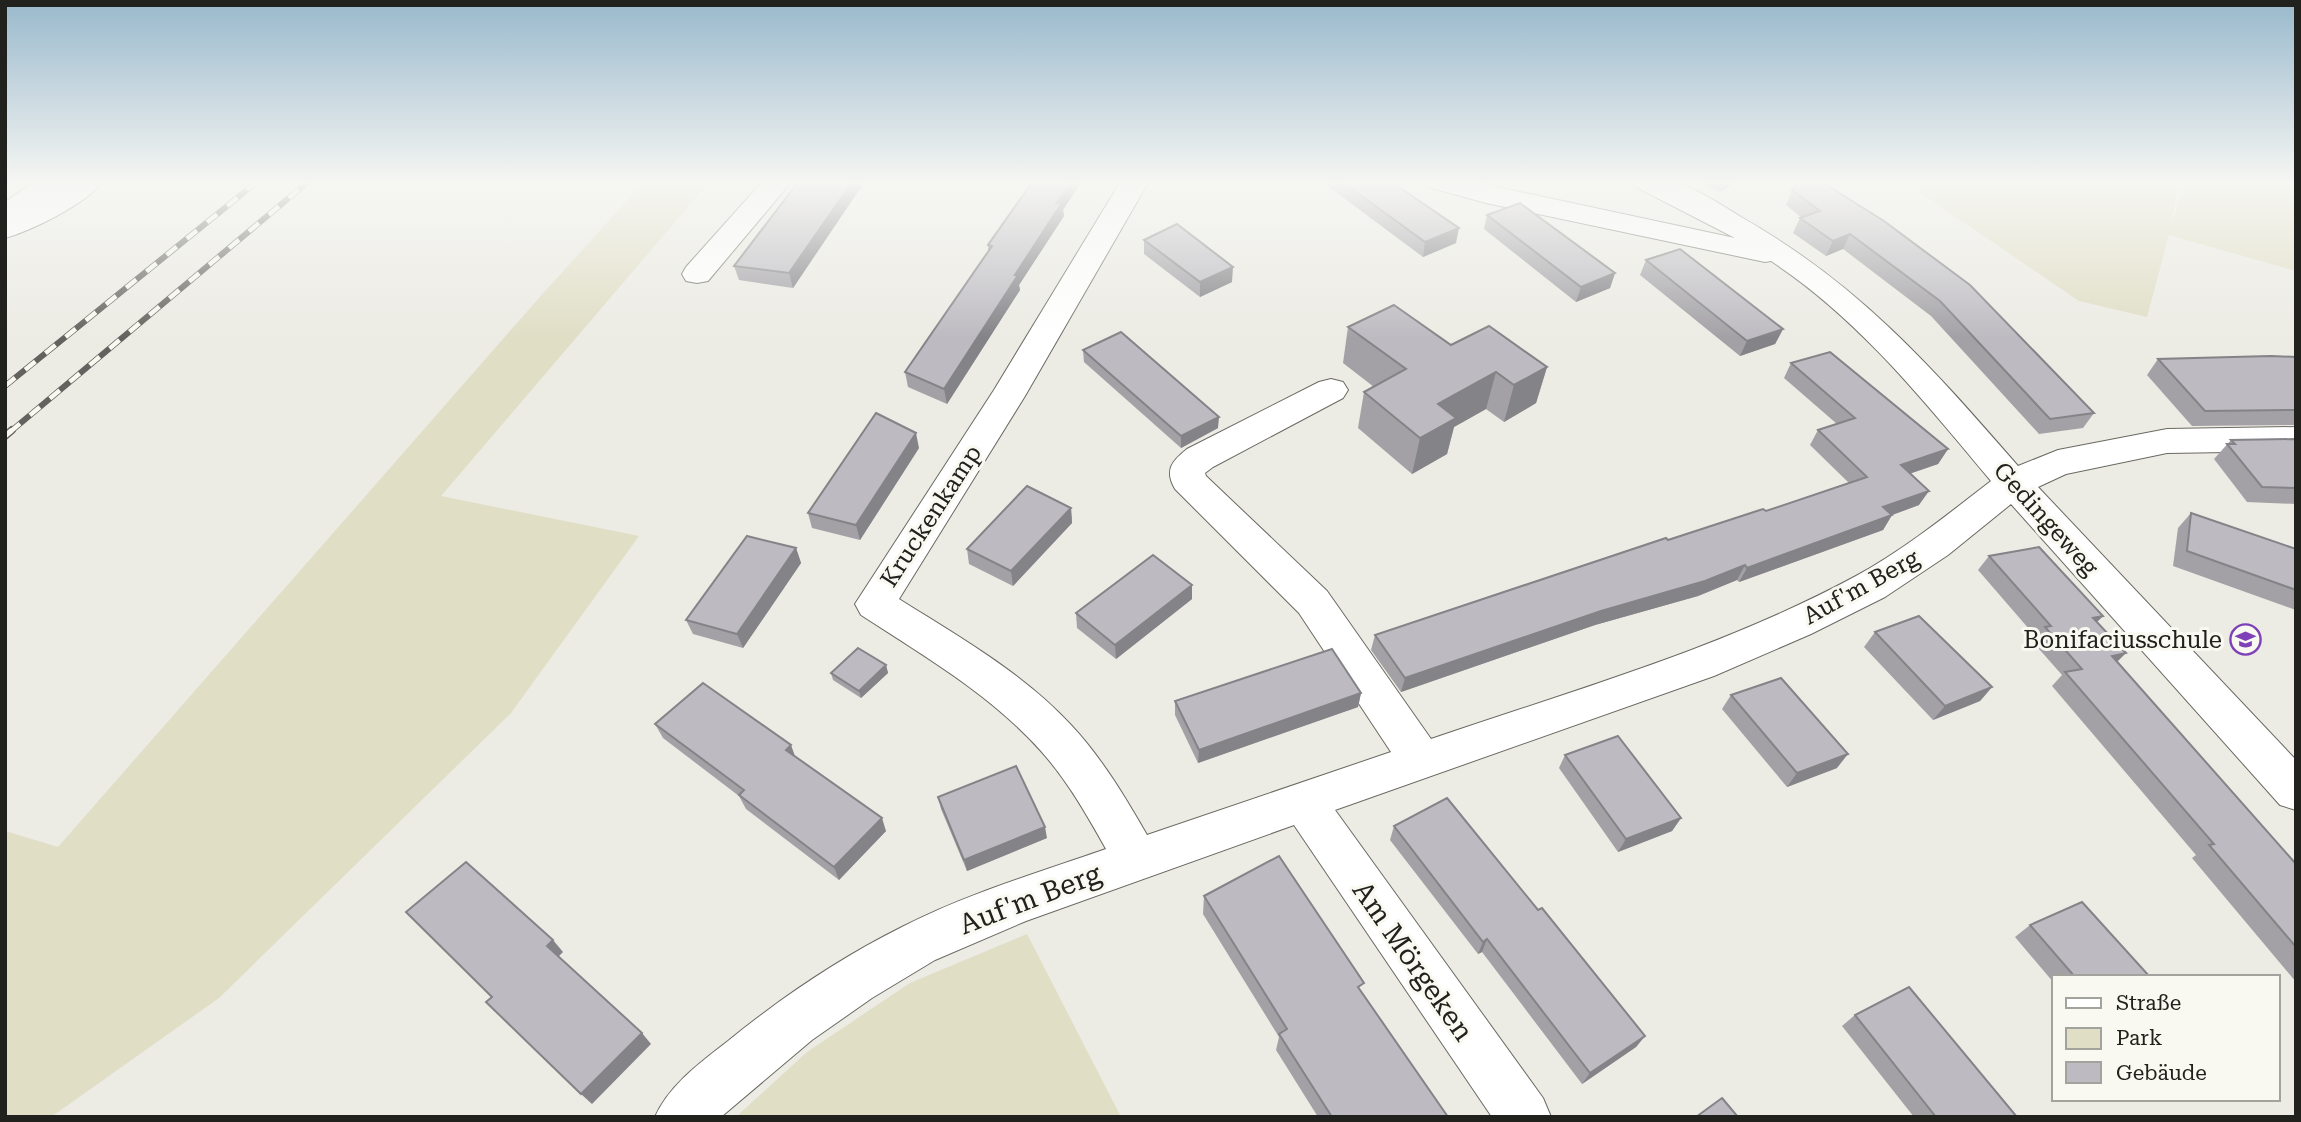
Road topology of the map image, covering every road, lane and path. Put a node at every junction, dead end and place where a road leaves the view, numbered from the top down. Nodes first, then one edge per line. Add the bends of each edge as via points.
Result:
1 (732, 233) edge
2 (1104, 233) edge
3 (1670, 233) edge
4 (1752, 233) edge
5 (1787, 256) junction
6 (697, 274) dead end
7 (1331, 390) dead end
8 (2296, 439) edge
9 (2013, 483) junction
10 (1421, 760) junction
11 (2296, 791) edge
12 (1304, 803) junction
13 (1136, 859) junction
14 (682, 1117) edge
15 (1524, 1117) edge

1 - 6 street
2 - 13 street, Kruckenkamp via 1008,396 875,604 960,659 1055,737 1092,784
3 - 5 street, Gedingeweg
4 - 5 street, Gedingeweg
5 - 9 street, Gedingeweg via 1856,310 1909,363
7 - 10 street via 1200,458 1187,468 1188,480 1313,603
8 - 9 street, Auf'm Berg via 2167,441 2058,463
9 - 10 street, Auf'm Berg via 1924,552 1871,586 1797,623 1699,664
9 - 11 street, Gedingeweg
10 - 12 street, Auf'm Berg
12 - 13 street, Auf'm Berg
12 - 15 street, Am Mörgeken
13 - 14 street, Auf'm Berg via 920,943 848,984 773,1036

